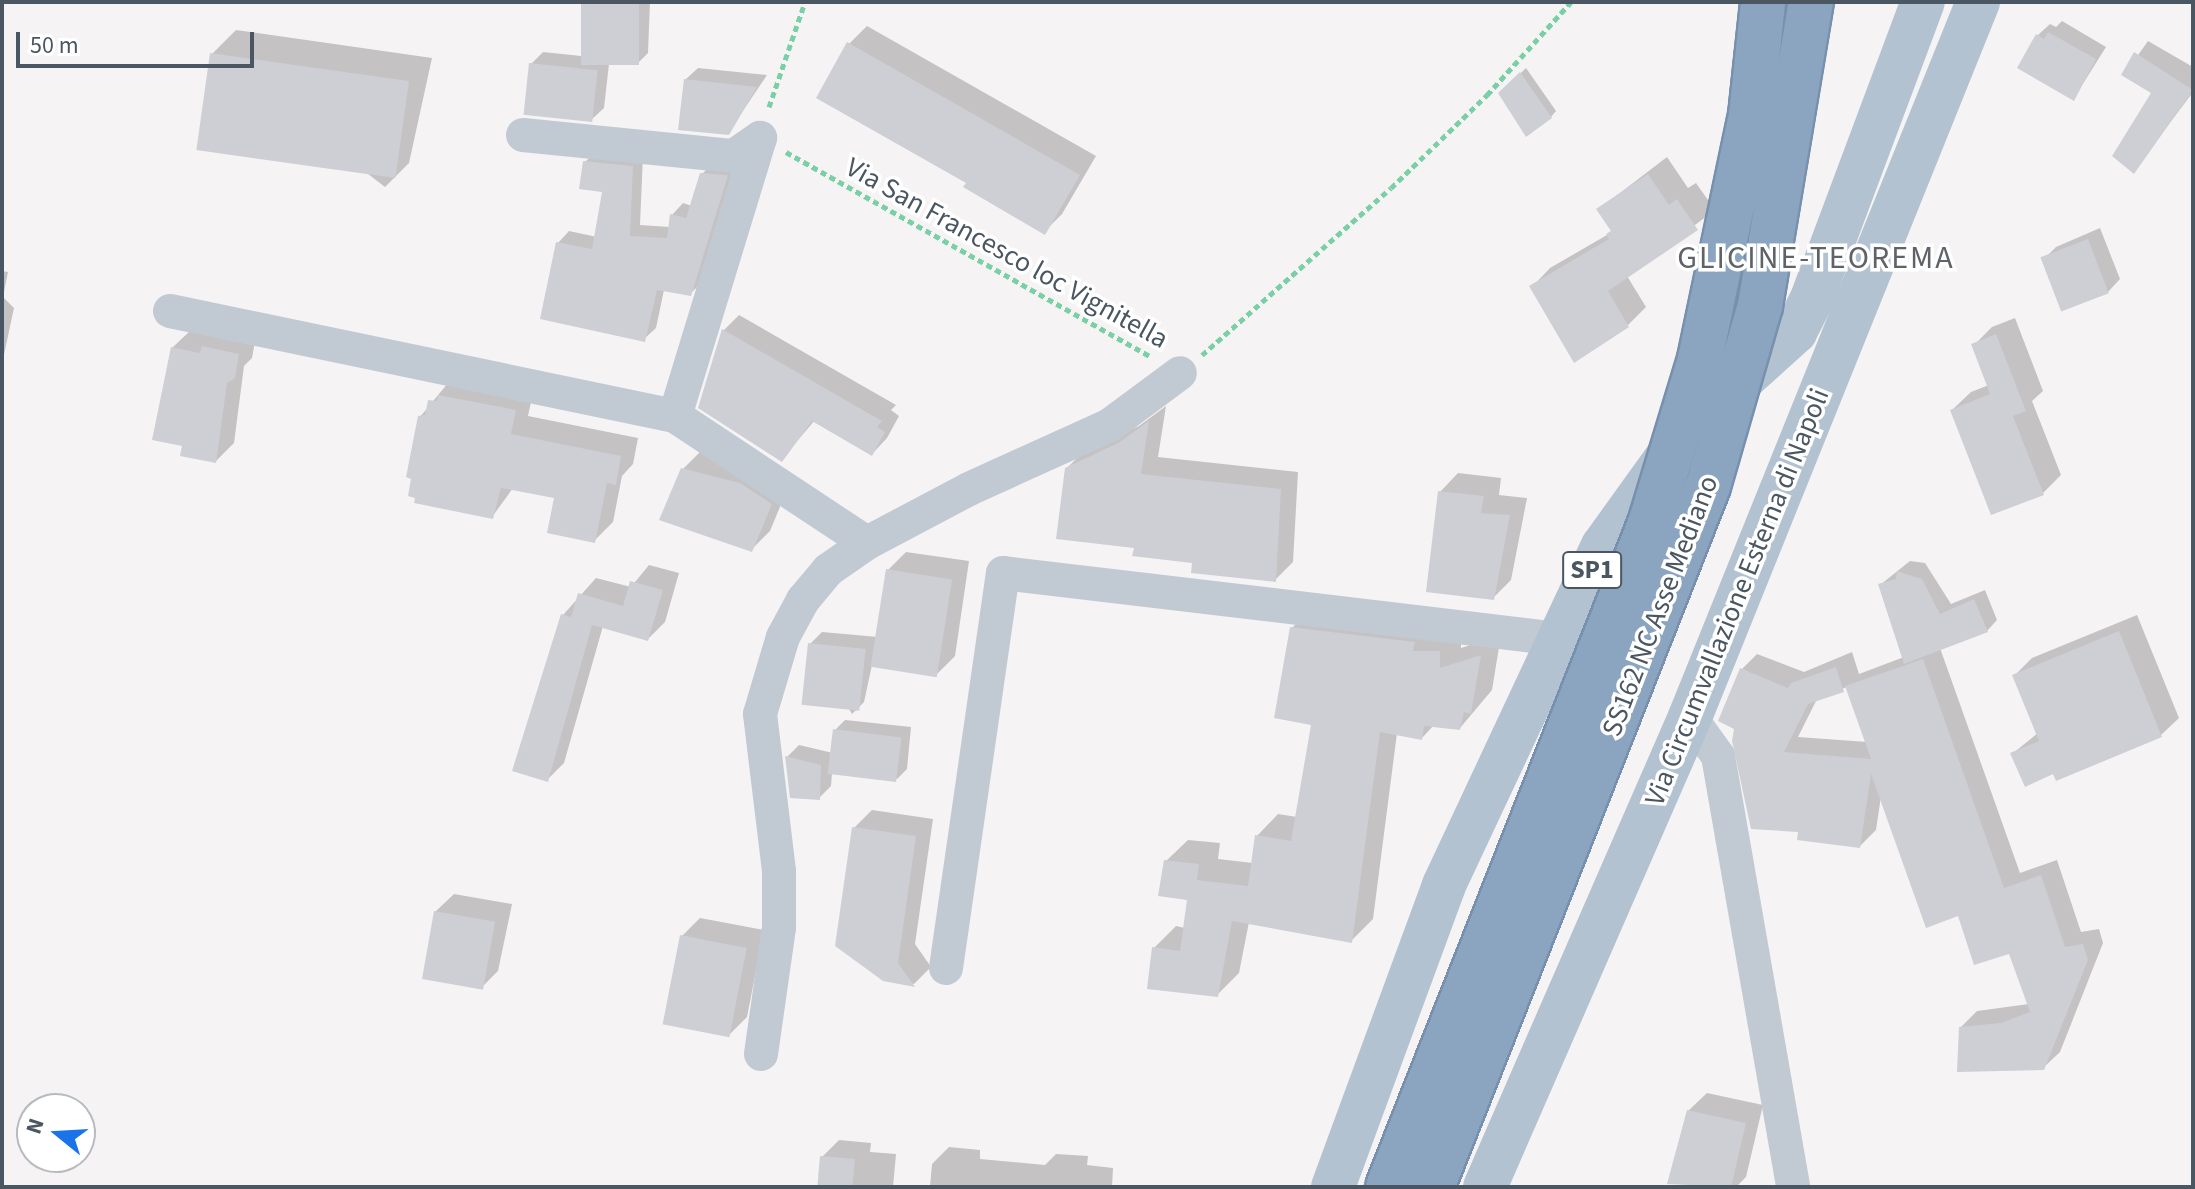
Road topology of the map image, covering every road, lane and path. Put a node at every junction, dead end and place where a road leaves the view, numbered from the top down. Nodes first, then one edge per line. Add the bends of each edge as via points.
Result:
1 (805, 2) edge
2 (1571, 2) edge
3 (1763, 2) edge
4 (1811, 2) edge
5 (1923, 2) edge
6 (1978, 2) edge
7 (523, 135) dead end
8 (760, 138) junction
9 (170, 311) dead end
10 (1180, 373) junction
11 (675, 416) junction
12 (867, 543) junction
13 (1559, 639) junction
14 (1690, 717) junction
15 (946, 968) dead end
16 (761, 1054) dead end
17 (1333, 1187) edge
18 (1388, 1187) edge
19 (1432, 1187) edge
20 (1485, 1187) edge
21 (1793, 1187) edge

1 - 8 path
2 - 10 path, Via San Francesco loc Vignitella via 1487,95 1391,188 1270,300
3 - 18 highway, SS162 NC Asse Mediano, bridge via 1751,115 1700,359 1650,524
4 - 19 highway, SS162 NC Asse Mediano, bridge via 1760,306 1708,486
5 - 13 main road, SP1 via 1846,212 1795,332 1707,410 1656,469 1603,546
6 - 14 main road, Via Circumvallazione Esterna di Napoli
7 - 8 street via 734,156
8 - 10 path, Via San Francesco loc Vignitella
8 - 11 street
9 - 11 street
10 - 12 street via 1110,425 969,489
11 - 12 street
12 - 16 street via 828,570 803,600 765,686 760,714 779,871 779,928
13 - 15 street via 1003,573
13 - 17 main road, SP1 via 1444,885
14 - 20 main road, Via Circumvallazione Esterna di Napoli
14 - 21 street via 1718,756

